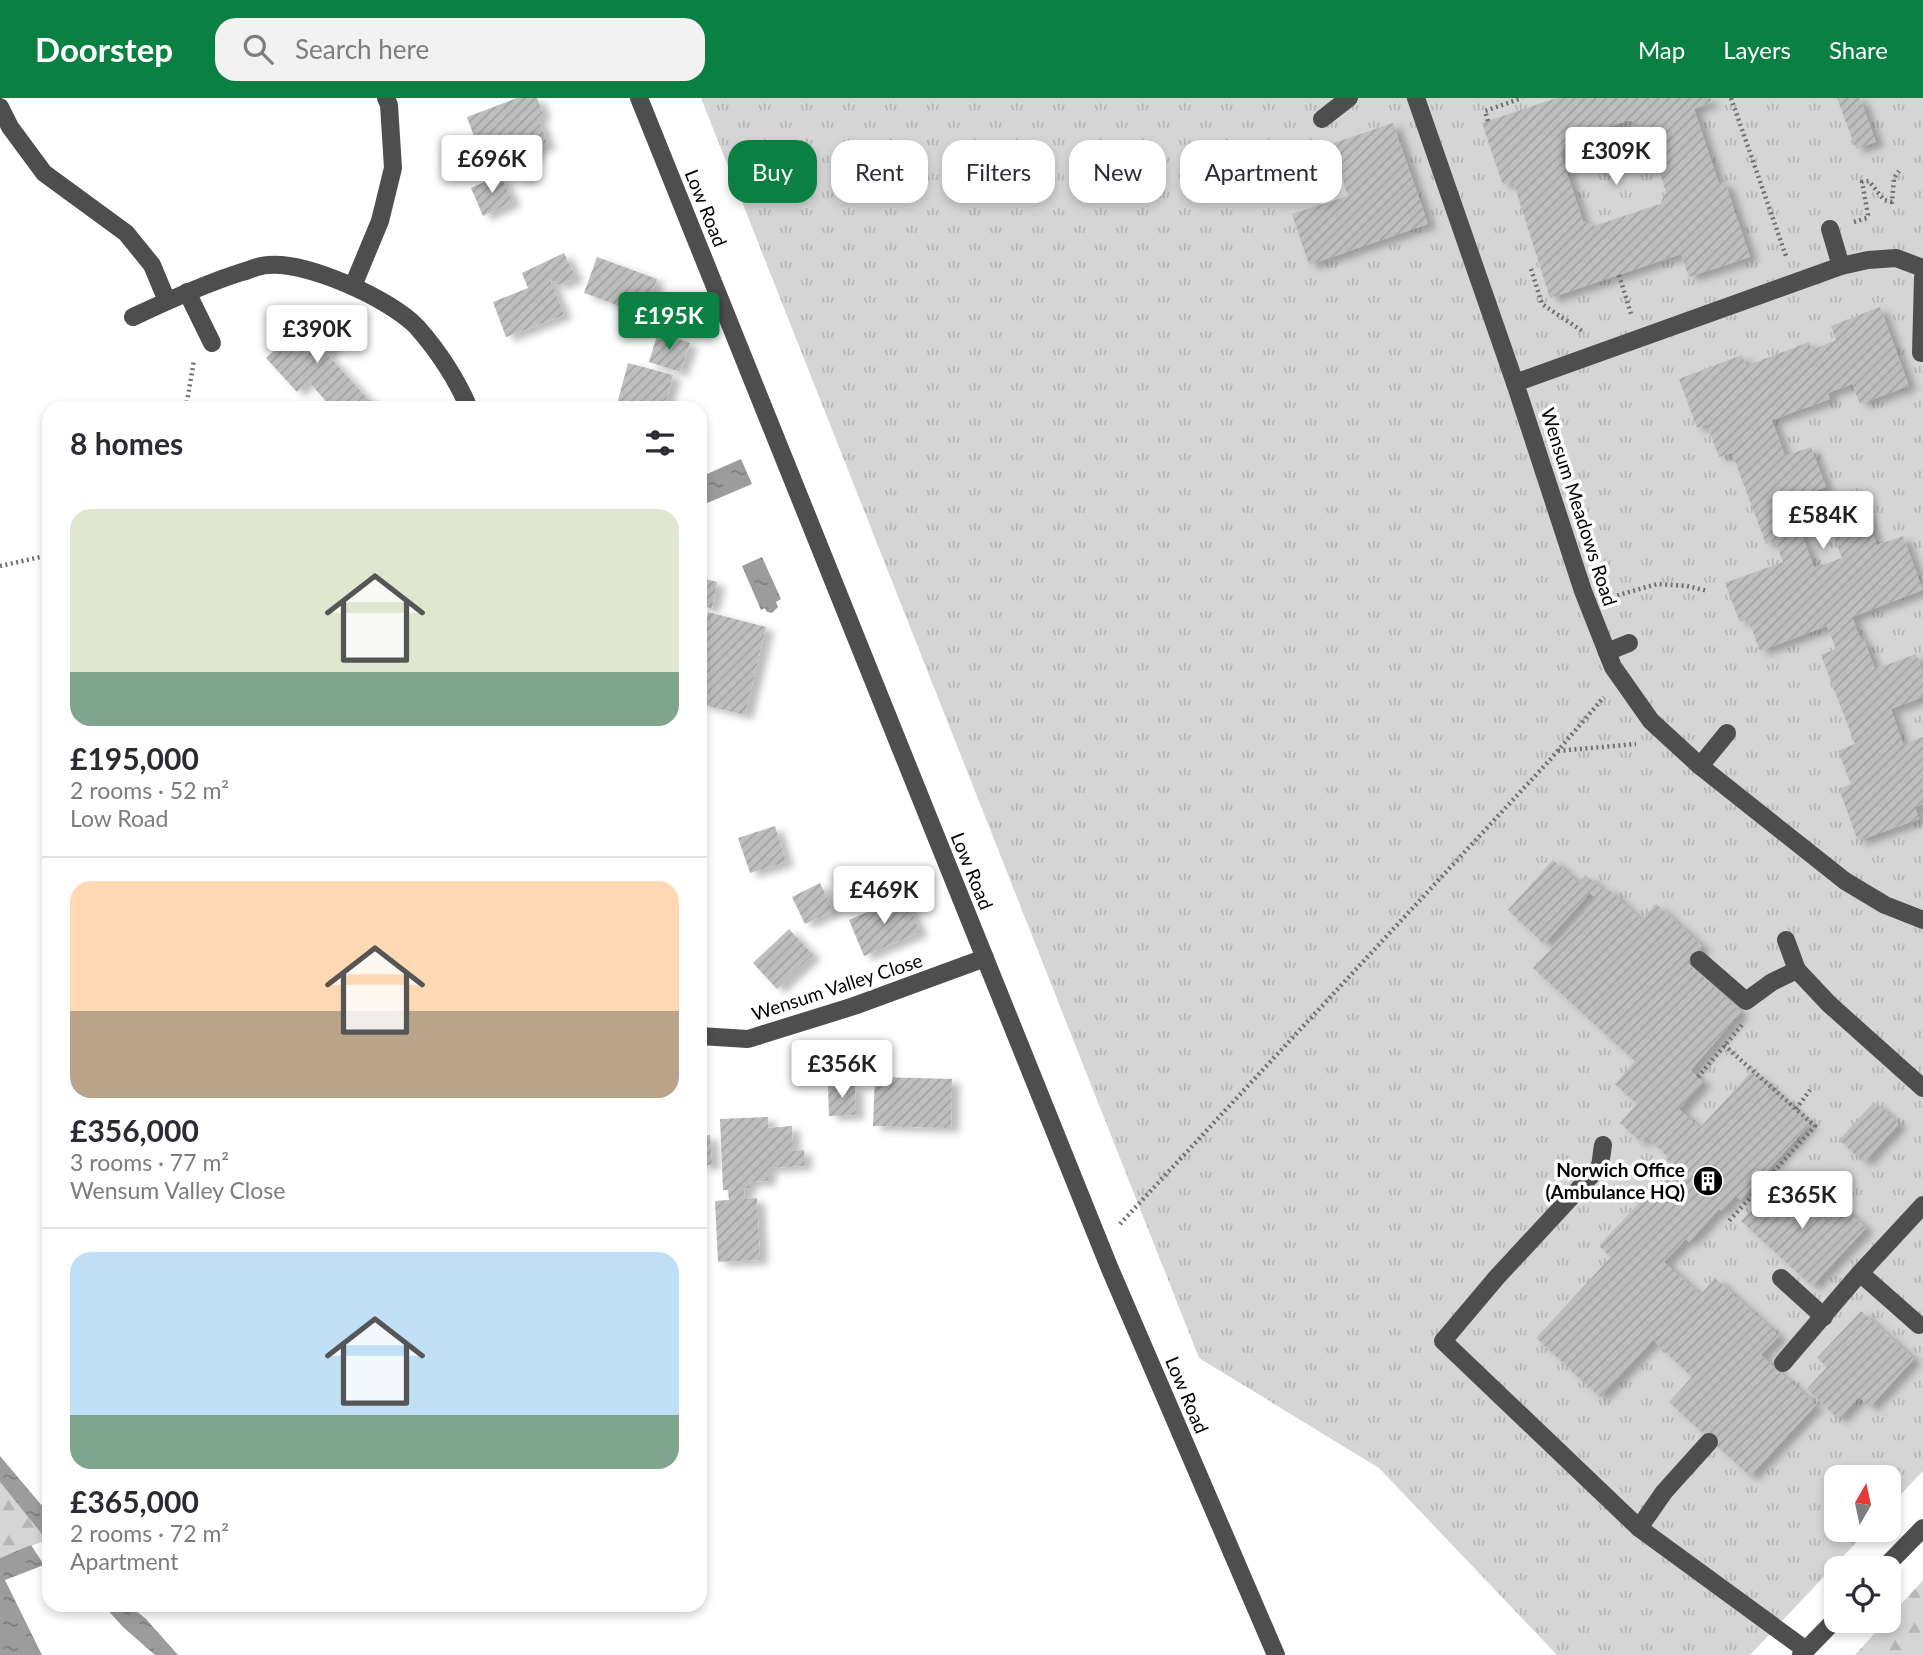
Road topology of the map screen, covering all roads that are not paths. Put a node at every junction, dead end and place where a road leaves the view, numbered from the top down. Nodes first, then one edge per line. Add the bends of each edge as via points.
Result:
1 (386, 98) edge
2 (639, 98) edge
3 (1349, 98) edge
4 (1416, 98) edge
5 (0, 107) edge
6 (1322, 119) dead end
7 (1830, 229) road end
8 (1841, 266) junction
9 (1923, 268) edge
10 (1923, 277) edge
11 (353, 286) junction
12 (187, 292) junction
13 (167, 301) junction
14 (134, 317) dead end
15 (212, 343) road end
16 (1921, 353) dead end
17 (1515, 383) junction
18 (466, 401) edge
19 (1629, 643) dead end
20 (1607, 652) junction
21 (1727, 733) dead end
22 (1700, 766) junction
23 (1923, 920) edge
24 (1786, 940) dead end
25 (985, 958) junction
26 (1699, 960) dead end
27 (1797, 970) junction
28 (707, 1036) edge
29 (1923, 1088) edge
30 (1603, 1145) dead end
31 (1923, 1205) edge
32 (1860, 1273) junction
33 (1781, 1278) dead end
34 (1824, 1317) junction
35 (1919, 1325) dead end
36 (1783, 1363) dead end
37 (1709, 1442) dead end
38 (1639, 1528) junction
39 (1923, 1528) edge
40 (1896, 1556) edge
41 (1824, 1631) edge
42 (1803, 1652) edge
43 (1276, 1655) edge

1 - 11 street via 393,168 380,221
2 - 25 street, Low Road
3 - 6 street
4 - 17 street, Wensum Meadows Road
5 - 13 street via 44,173 125,233 152,265
7 - 8 street
8 - 9 street via 1896,258
8 - 17 street
10 - 16 street
11 - 12 street via 314,271 268,265
11 - 18 street via 416,325 453,374
12 - 13 street
12 - 15 street
13 - 14 street
17 - 20 street, Wensum Meadows Road
19 - 20 street
20 - 22 street, Wensum Meadows Road via 1651,721
21 - 22 street
22 - 23 street, Wensum Meadows Road via 1845,881 1885,905
24 - 27 street
25 - 28 street, Wensum Valley Close via 748,1039
25 - 43 street, Low Road via 1101,1246
26 - 27 street via 1746,1001
27 - 29 street
30 - 38 street via 1600,1166 1443,1341
31 - 32 street
32 - 34 street
32 - 35 street
33 - 34 street
34 - 36 street
37 - 38 street
38 - 42 street
39 - 40 street
41 - 42 street

